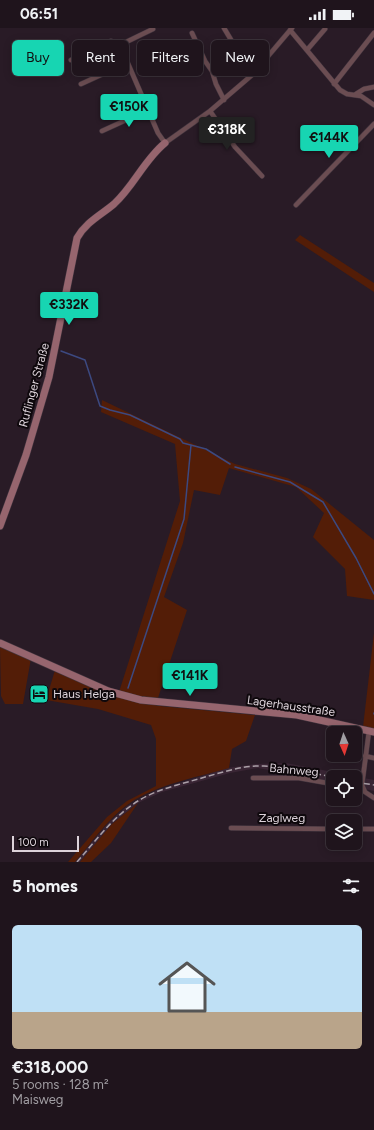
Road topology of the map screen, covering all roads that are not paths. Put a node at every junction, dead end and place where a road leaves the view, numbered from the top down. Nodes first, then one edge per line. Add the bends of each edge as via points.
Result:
1 (224, 28) edge
2 (153, 29) edge
3 (291, 29) edge
4 (325, 29) dead end
5 (192, 33) dead end
6 (374, 33) edge
7 (231, 40) edge
8 (129, 41) edge
9 (306, 50) junction
10 (269, 56) edge
11 (129, 67) edge
12 (99, 76) edge
13 (252, 76) edge
14 (81, 84) dead end
15 (334, 84) junction
16 (374, 87) edge
17 (356, 94) junction
18 (224, 100) junction
19 (374, 106) edge
20 (148, 110) junction
21 (210, 111) junction
22 (374, 124) edge
23 (102, 131) dead end
24 (166, 143) junction
25 (262, 176) dead end
26 (296, 205) dead end
27 (0, 526) edge
28 (0, 643) edge
29 (371, 732) edge
30 (365, 756) junction
31 (374, 758) edge
32 (253, 778) dead end
33 (326, 783) edge
34 (364, 789) joint
35 (374, 798) edge
36 (231, 828) dead end
37 (326, 829) edge
38 (362, 829) edge
39 (374, 829) edge

1 - 7 street
2 - 8 street
3 - 9 street
3 - 10 street, Ruflinger Straße
4 - 9 street
5 - 18 street
6 - 15 street
9 - 15 street
11 - 20 street
12 - 14 street
13 - 18 street, Ruflinger Straße
15 - 17 street via 345,93
16 - 17 street
17 - 19 street
18 - 21 street, Ruflinger Straße
20 - 23 street
20 - 24 street via 158,133
21 - 24 street, Ruflinger Straße
21 - 25 street via 235,147
22 - 26 street
24 - 27 street, Ruflinger Straße via 151,156 123,195 87,225 77,238 49,378 26,455
28 - 29 street, Lagerhausstraße via 108,691 141,700 281,713
29 - 30 street
30 - 31 street
30 - 34 street via 362,780
32 - 33 street, Bahnweg via 299,778
34 - 35 street
36 - 37 street, Zaglweg
38 - 39 street

